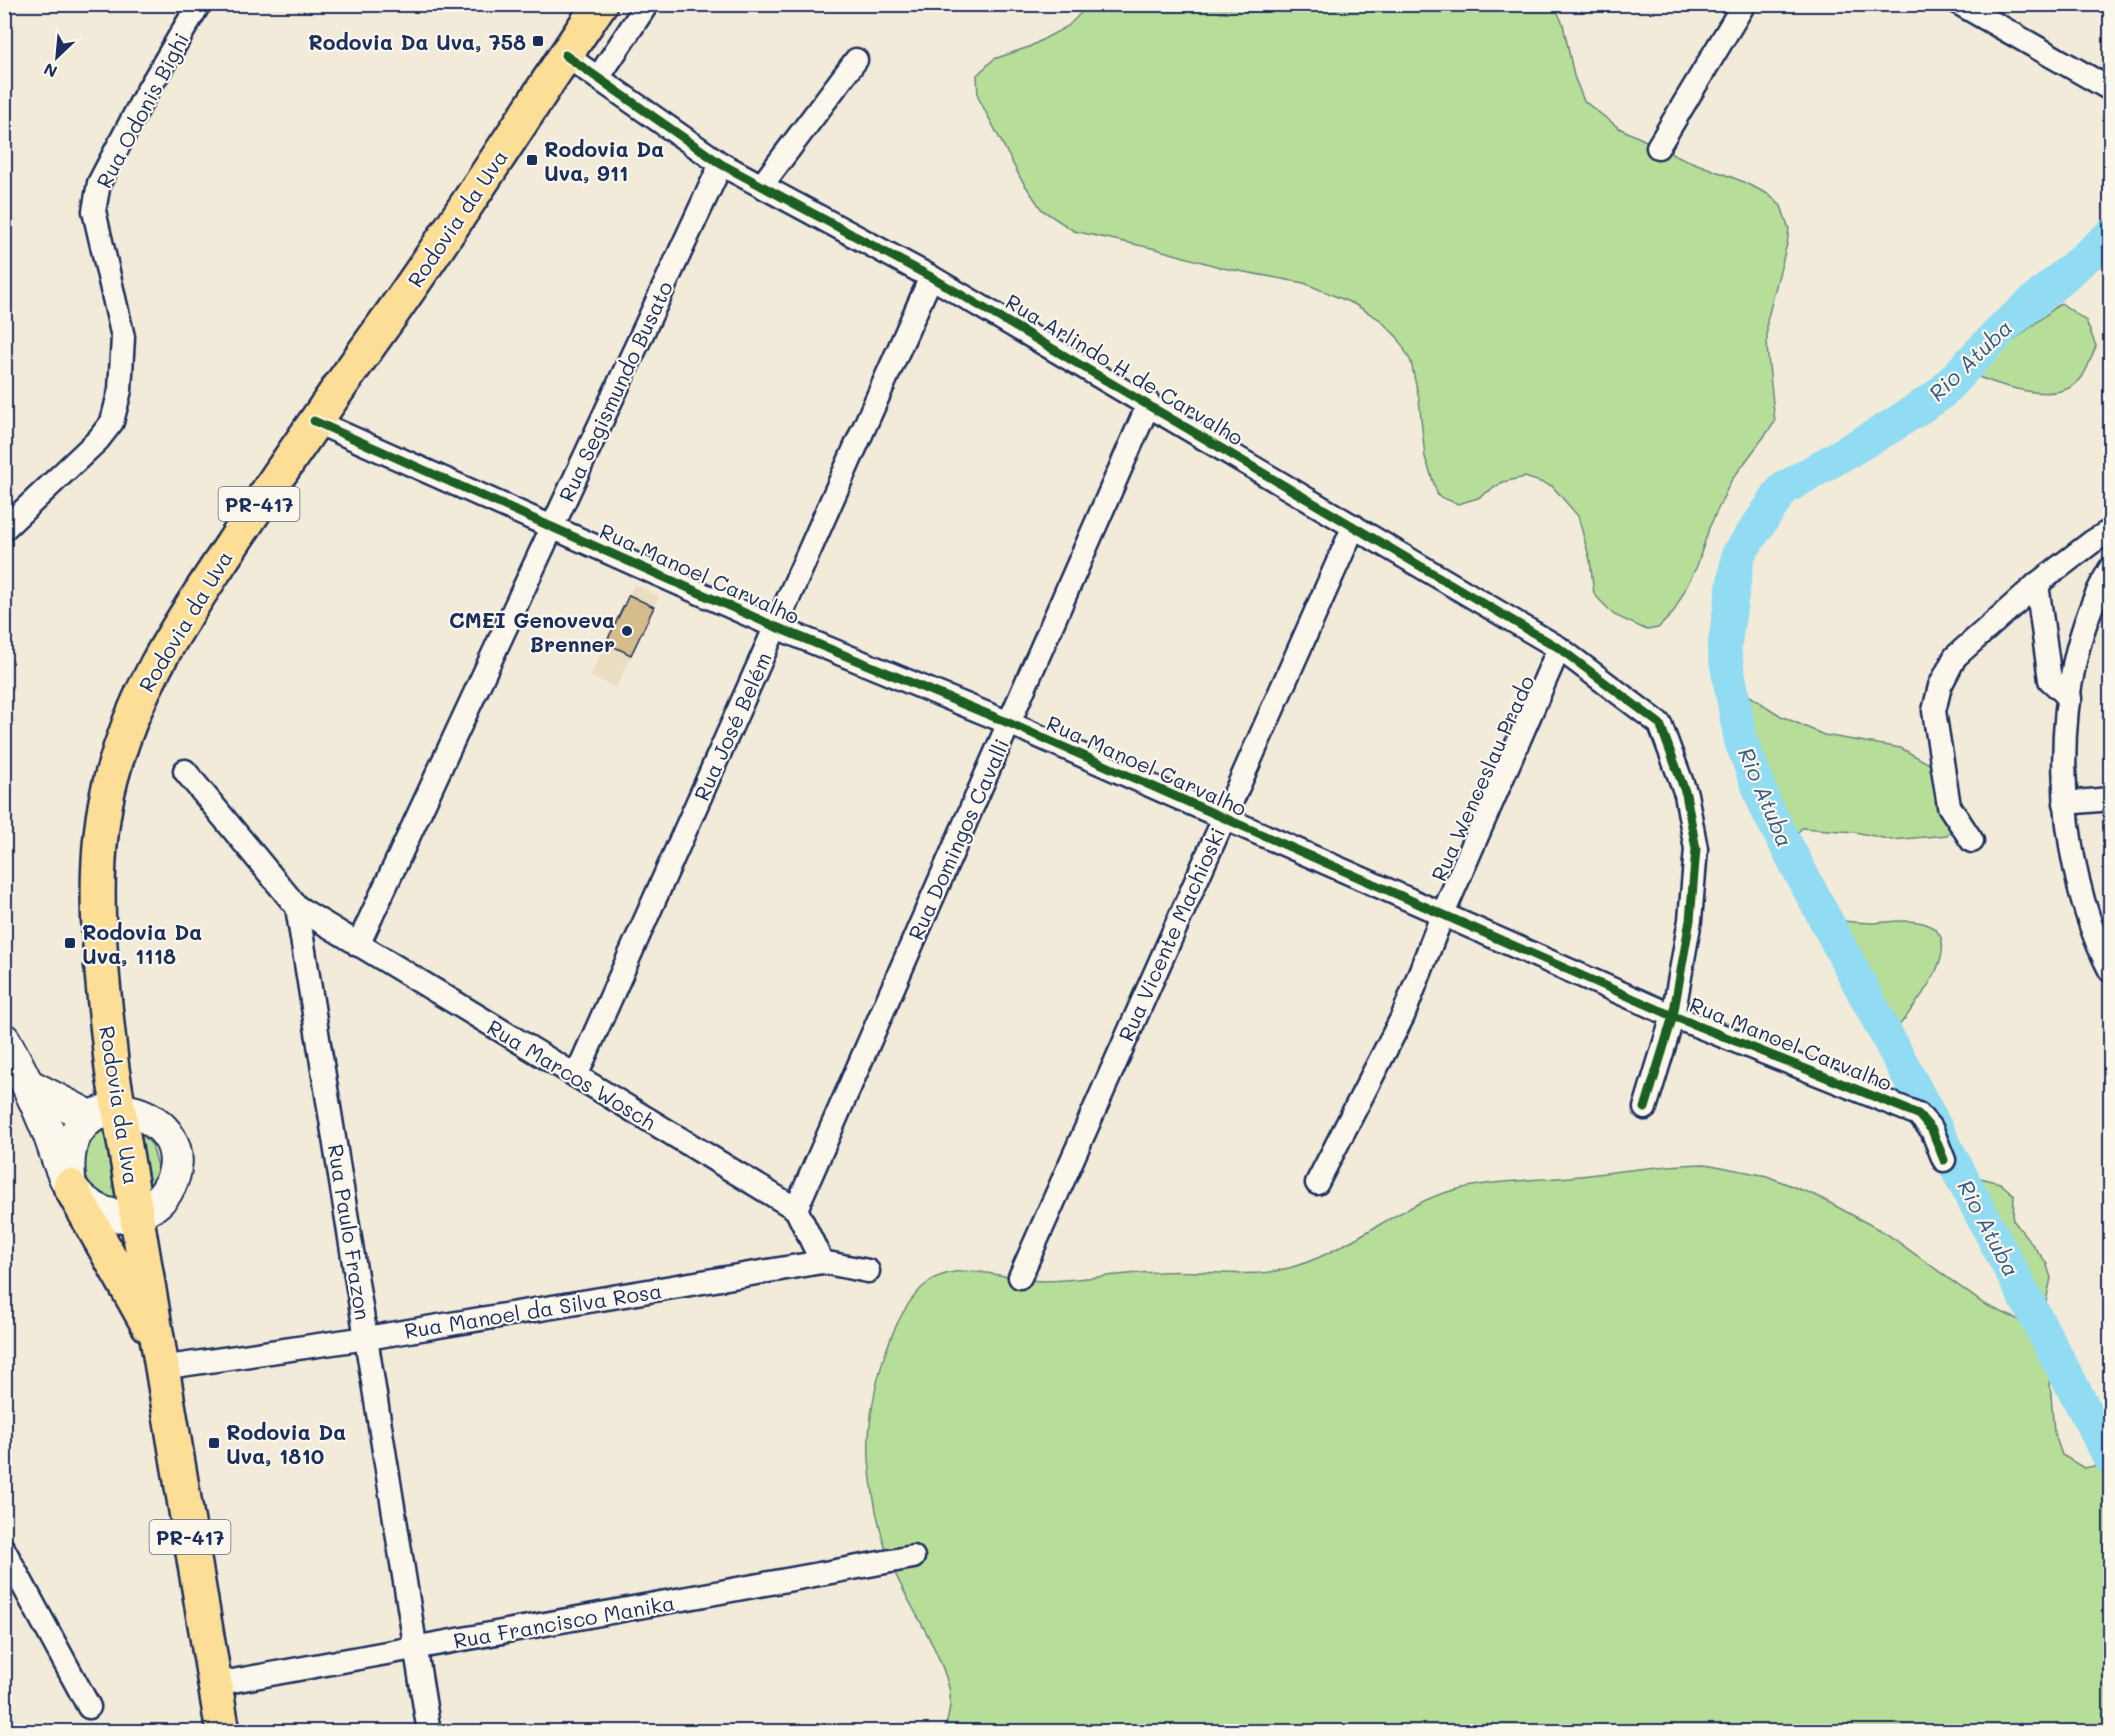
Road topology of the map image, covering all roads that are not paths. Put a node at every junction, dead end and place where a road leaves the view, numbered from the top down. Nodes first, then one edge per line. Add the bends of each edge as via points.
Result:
1 (199, 4) edge
2 (600, 4) edge
3 (647, 4) edge
4 (1744, 4) edge
5 (1960, 4) edge
6 (565, 55) junction
7 (856, 60) dead end
8 (598, 78) junction
9 (2110, 89) edge
10 (1658, 147) dead end
11 (721, 164) junction
12 (762, 185) junction
13 (932, 277) junction
14 (1149, 403) junction
15 (314, 421) junction
16 (1354, 526) junction
17 (552, 527) junction
18 (4, 529) edge
19 (2110, 531) edge
20 (2110, 569) edge
21 (2037, 584) junction
22 (776, 627) junction
23 (1559, 648) junction
24 (2070, 698) junction
25 (1009, 723) junction
26 (185, 771) dead end
27 (2110, 799) edge
28 (2066, 803) junction
29 (1222, 818) junction
30 (1972, 841) dead end
31 (297, 907) junction
32 (1442, 916) junction
33 (358, 945) junction
34 (2110, 970) edge
35 (1673, 1016) junction
36 (4, 1040) edge
37 (576, 1076) junction
38 (30, 1086) junction
39 (1645, 1108) dead end
40 (103, 1113) junction
41 (1944, 1160) dead end
42 (1317, 1183) dead end
43 (70, 1186) junction
44 (796, 1209) junction
45 (138, 1214) junction
46 (822, 1262) junction
47 (868, 1271) dead end
48 (1020, 1277) dead end
49 (367, 1338) junction
50 (160, 1355) junction
51 (4, 1550) edge
52 (913, 1557) dead end
53 (414, 1648) junction
54 (216, 1684) junction
55 (89, 1707) dead end
56 (223, 1731) edge
57 (429, 1731) edge

1 - 18 street, Rua Odonis Bighi via 99,183 94,211 123,337 120,390 112,422
2 - 6 highway, Rodovia da Uva / PR-417
3 - 8 street
4 - 10 street
5 - 9 street
6 - 8 street, Rua Arlindo H de Carvalho
6 - 15 highway, Rodovia da Uva / PR-417 via 463,213
7 - 12 street
8 - 11 street, Rua Arlindo H de Carvalho
11 - 12 street, Rua Arlindo H de Carvalho
11 - 17 street, Rua Segismundo Busato
12 - 13 street, Rua Arlindo H de Carvalho
13 - 14 street, Rua Arlindo H de Carvalho
13 - 22 street, Rua José Belém
14 - 16 street, Rua Arlindo H de Carvalho
14 - 25 street, Rua Domingos Cavalli
15 - 17 street, Rua Manoel Carvalho
15 - 40 highway, Rodovia da Uva / PR-417 via 163,649 132,711 110,781 100,840 100,961 112,1069
16 - 23 street, Rua Arlindo H de Carvalho
16 - 29 street, Rua Vicente Machioski
17 - 22 street, Rua Manoel Carvalho
17 - 33 street, Rua Segismundo Busato
19 - 21 street
20 - 24 street via 2084,633
21 - 24 street via 2050,680
21 - 30 street via 1956,657 1936,699 1934,711 1949,806
22 - 25 street, Rua Manoel Carvalho
22 - 37 street, Rua José Belém
23 - 32 street, Rua Wenceslau Prado
23 - 35 street, Rua Arlindo H de Carvalho via 1660,724 1686,794 1696,849 1690,920
24 - 28 street via 2064,758
25 - 29 street, Rua Manoel Carvalho
25 - 44 street, Rua Domingos Cavalli
26 - 31 street
27 - 28 street
28 - 34 street via 2078,883
29 - 32 street, Rua Manoel Carvalho
29 - 48 street, Rua Vicente Machioski
31 - 33 street, Rua Marcos Wosch
31 - 49 street, Rua Paulo Frazon
32 - 35 street, Rua Manoel Carvalho
32 - 42 street, Rua Wenceslau Prado via 1403,1016
33 - 37 street, Rua Marcos Wosch
35 - 39 street
35 - 41 street, Rua Manoel Carvalho via 1918,1114 1932,1130
36 - 38 main road
37 - 44 street, Rua Marcos Wosch
38 - 40 main road
38 - 43 main road
40 - 43 main road via 74,1135 68,1153
40 - 45 highway, Rodovia da Uva / PR-417
40 - 45 main road via 139,1112 166,1132 173,1147 172,1180 153,1206
43 - 45 main road via 102,1213
43 - 50 highway
44 - 46 street
45 - 50 highway, Rodovia da Uva / PR-417
46 - 47 street, Rua Manoel da Silva Rosa
46 - 49 street, Rua Manoel da Silva Rosa
49 - 50 street, Rua Manoel da Silva Rosa
49 - 53 street, Rua Paulo Frazon
50 - 54 highway, Rodovia da Uva / PR-417
51 - 55 street
52 - 53 street, Rua Francisco Manika
53 - 54 street, Rua Francisco Manika
53 - 57 street, Rua Paulo Frazon
54 - 56 highway, Rodovia da Uva / PR-417

